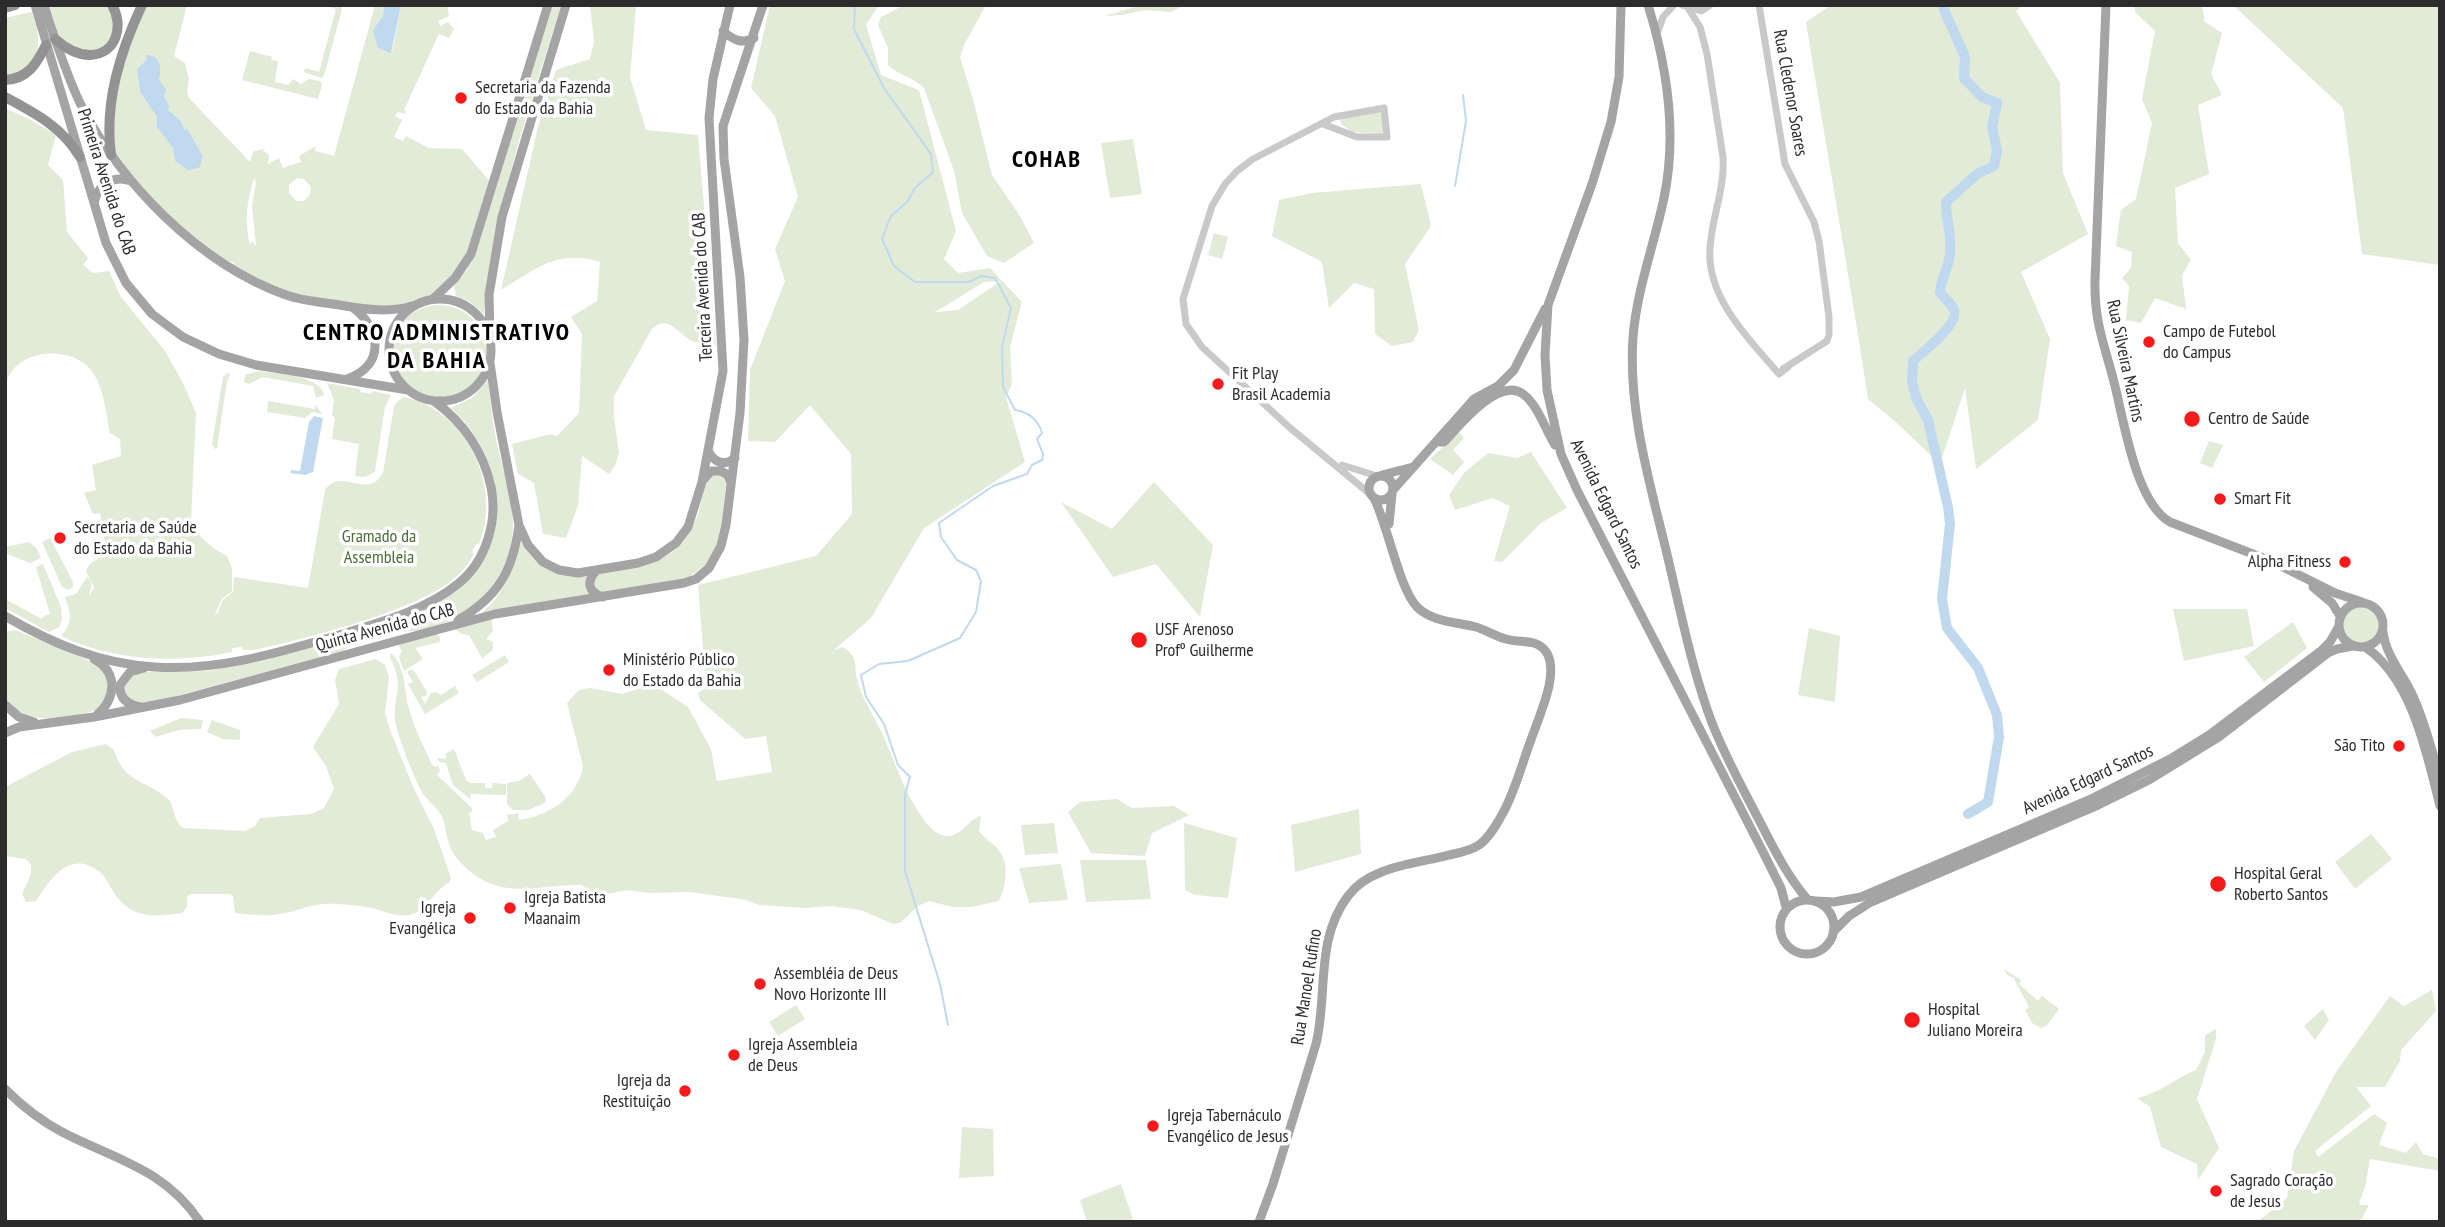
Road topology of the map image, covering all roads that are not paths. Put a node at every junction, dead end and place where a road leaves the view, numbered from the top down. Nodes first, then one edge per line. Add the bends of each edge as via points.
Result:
1 (15, 5) edge
2 (35, 5) edge
3 (44, 5) edge
4 (112, 5) edge
5 (142, 5) edge
6 (548, 5) edge
7 (566, 5) edge
8 (730, 5) edge
9 (763, 5) edge
10 (1621, 5) edge
11 (1648, 5) edge
12 (1667, 5) edge
13 (1674, 5) edge
14 (1759, 5) edge
15 (2106, 5) edge
16 (1685, 7) edge
17 (5, 8) edge
18 (1708, 8) edge
19 (1652, 18) junction
20 (1700, 27) junction
21 (723, 31) junction
22 (1657, 35) junction
23 (49, 36) junction
24 (754, 37) junction
25 (5, 79) edge
26 (5, 97) edge
27 (1323, 124) junction
28 (111, 155) junction
29 (80, 157) junction
30 (131, 181) junction
31 (94, 203) junction
32 (433, 299) junction
33 (1548, 305) junction
34 (351, 306) junction
35 (412, 306) junction
36 (489, 336) junction
37 (372, 360) junction
38 (490, 362) junction
39 (390, 363) junction
40 (346, 380) junction
41 (408, 390) junction
42 (434, 401) junction
43 (1438, 442) junction
44 (708, 450) junction
45 (1561, 454) junction
46 (735, 458) junction
47 (1329, 458) junction
48 (1415, 467) junction
49 (1379, 476) junction
50 (702, 482) junction
51 (731, 486) junction
52 (1393, 492) junction
53 (1372, 496) junction
54 (519, 525) junction
55 (1390, 536) junction
56 (721, 546) joint
57 (596, 571) junction
58 (2304, 579) junction
59 (603, 597) junction
60 (2362, 602) junction
61 (5, 615) edge
62 (2339, 621) junction
63 (19, 624) junction
64 (5, 626) edge
65 (441, 629) junction
66 (2383, 632) junction
67 (2353, 646) junction
68 (2365, 647) junction
69 (90, 656) junction
70 (153, 667) junction
71 (5, 705) edge
72 (149, 707) junction
73 (94, 717) junction
74 (43, 723) junction
75 (5, 733) edge
76 (2440, 779) edge
77 (2440, 806) edge
78 (1799, 890) junction
79 (1812, 900) junction
80 (1847, 900) junction
81 (1785, 903) junction
82 (1849, 916) junction
83 (1833, 933) junction
84 (5, 1089) edge
85 (200, 1222) edge
86 (1259, 1222) edge

1 - 17 highway
2 - 23 main road
3 - 23 main road
4 - 23 highway via 118,32 104,51 82,54
5 - 28 highway via 112,94
6 - 32 main road via 471,254
7 - 36 main road via 502,217 489,296
8 - 21 main road, Terceira Avenida do CAB
9 - 24 main road, Terceira Avenida do CAB
10 - 33 main road, Avenida Edgard Santos via 1620,68 1611,122
11 - 19 main road, Avenida Edgard Santos
12 - 19 street
13 - 22 street via 1663,17
14 - 20 street, Rua Cledenor Soares via 1784,157 1817,231 1829,317 1826,341 1778,373 1721,299 1711,265 1724,173
15 - 58 main road, Rua Silveira Martins via 2094,299 2131,454 2149,500 2164,519 2271,561
16 - 18 street via 1696,11
16 - 20 street
18 - 20 street
19 - 22 main road, Avenida Edgard Santos
21 - 24 main road via 738,41
21 - 44 main road, Terceira Avenida do CAB via 709,118 723,364
22 - 78 main road, Avenida Edgard Santos via 1668,104 1669,155 1664,199 1641,285 1633,338 1641,449 1710,716 1784,870
23 - 25 highway via 31,70
23 - 28 main road, Primeira Avenida do CAB
23 - 29 main road, Primeira Avenida do CAB
24 - 46 main road, Terceira Avenida do CAB via 728,108 722,144 743,306
26 - 29 highway via 57,128
27 - 27 street via 1334,117 1384,108 1387,137 1357,137
27 - 47 street via 1247,163 1225,184 1212,206 1182,307 1186,324 1202,347
28 - 30 main road, Primeira Avenida do CAB
29 - 31 main road, Primeira Avenida do CAB
30 - 31 main road via 107,182
30 - 34 main road, Primeira Avenida do CAB via 177,226 237,271 286,295
31 - 40 main road, Primeira Avenida do CAB via 106,243 126,283 167,327 219,354 256,365
32 - 35 main road
32 - 36 main road via 445,298 468,307
33 - 43 main road via 1514,370 1498,386 1474,399
33 - 45 main road, Avenida Edgard Santos via 1545,370
34 - 35 main road, Primeira Avenida do CAB via 384,310
34 - 37 main road via 374,333
35 - 39 main road via 391,331
36 - 38 main road
37 - 39 main road
37 - 40 main road via 361,373
38 - 42 main road via 469,392 449,401
38 - 54 main road
39 - 41 main road
40 - 41 main road, Primeira Avenida do CAB
41 - 42 main road
42 - 70 main road, Quinta Avenida do CAB via 465,428 483,458 492,491 490,534 478,561 459,583 436,599 394,617 276,653 224,664
43 - 45 main road via 1444,442 1480,405 1505,390 1516,391 1534,406
43 - 48 main road
44 - 46 main road via 719,462
44 - 50 main road, Terceira Avenida do CAB
45 - 81 main road, Avenida Edgard Santos
46 - 51 main road, Terceira Avenida do CAB
47 - 49 street
47 - 53 street
48 - 49 main road
48 - 52 main road
49 - 52 main road via 1390,480
49 - 53 main road via 1370,483
50 - 51 main road via 711,471 721,471 728,475
50 - 57 main road, Terceira Avenida do CAB via 688,527 670,549 638,563
51 - 56 main road, Terceira Avenida do CAB
52 - 53 main road via 1382,500
52 - 55 main road
53 - 55 main road
54 - 57 main road, Terceira Avenida do CAB via 532,552 551,567
54 - 65 main road via 511,563 492,595
55 - 86 main road, Rua Manoel Rufino via 1409,595 1422,611 1540,645 1549,656 1549,685 1512,791 1480,844 1371,876 1339,910 1324,956 1316,1044
56 - 59 main road, Quinta Avenida do CAB via 709,568 696,579
57 - 59 main road via 589,586
58 - 60 main road, Rua Silveira Martins
58 - 62 main road, Rua Silveira Martins via 2332,603
59 - 65 main road, Quinta Avenida do CAB via 495,614
60 - 62 main road via 2345,609
60 - 66 main road via 2380,612
61 - 63 main road, Quinta Avenida do CAB
62 - 67 main road via 2346,641
62 - 80 main road, Avenida Edgard Santos via 2322,650 2170,759 2088,800
63 - 64 main road
63 - 69 main road, Quinta Avenida do CAB
65 - 72 main road, Quinta Avenida do CAB
66 - 68 main road
66 - 76 main road via 2386,649 2414,697
67 - 68 main road
67 - 82 main road, Avenida Edgard Santos via 2328,653 2219,737 2149,780 1871,902
68 - 77 main road via 2384,662 2407,701
69 - 70 main road, Quinta Avenida do CAB
69 - 73 main road via 105,667 113,688 108,703
70 - 72 main road via 130,672 120,685 121,695 129,703
71 - 74 main road via 19,717
72 - 73 main road, Quinta Avenida do CAB
73 - 74 main road, Quinta Avenida do CAB
74 - 75 main road, Quinta Avenida do CAB
78 - 79 main road, Avenida Edgard Santos
78 - 81 main road
79 - 80 main road, Avenida Edgard Santos
79 - 81 main road
79 - 83 main road via 1831,914
80 - 82 main road via 1843,910
81 - 83 main road via 1780,935 1790,948 1817,952
82 - 83 main road, Avenida Edgard Santos
84 - 85 main road via 59,1130 158,1178

